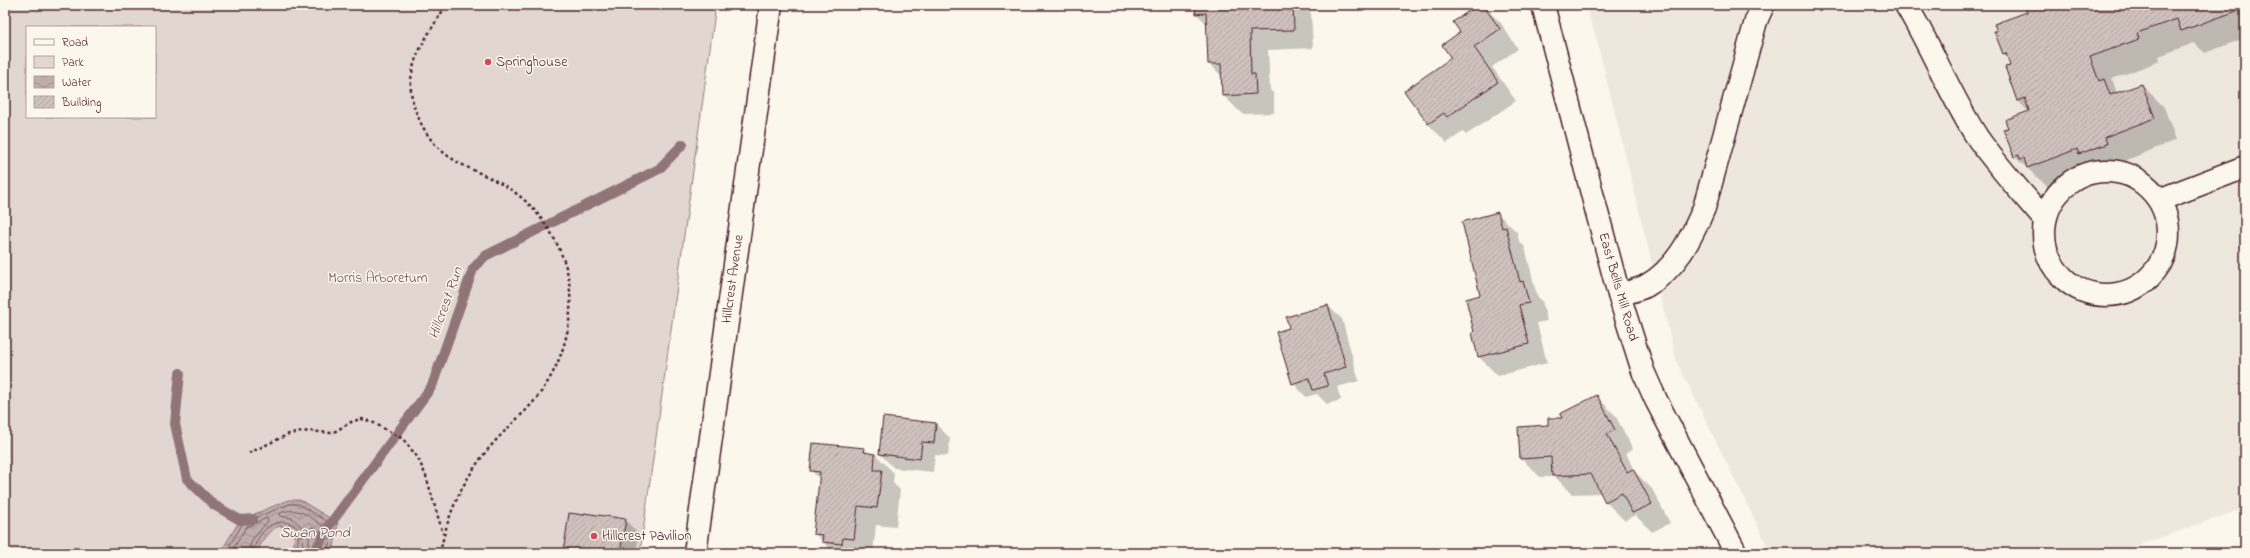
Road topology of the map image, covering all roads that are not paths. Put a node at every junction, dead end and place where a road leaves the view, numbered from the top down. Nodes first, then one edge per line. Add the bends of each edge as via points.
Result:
1 (771, 5) edge
2 (1543, 5) edge
3 (1763, 5) edge
4 (1906, 5) edge
5 (2245, 167) edge
6 (2159, 200) junction
7 (2045, 220) junction
8 (1619, 295) junction
9 (695, 553) edge
10 (1736, 553) edge

1 - 9 street, Hillcrest Avenue
2 - 8 street, East Bells Mill Road
3 - 8 street via 1756,21 1704,208 1693,236 1662,275 1645,286
4 - 7 street via 1978,138
5 - 6 street
6 - 7 street via 2149,187 2135,178 2120,172 2104,170 2088,173 2060,191 2051,204
6 - 7 street via 2166,214 2169,231 2168,247 2161,262 2140,286 2125,293 2109,296 2077,289 2053,267 2046,252
8 - 10 street, East Bells Mill Road via 1643,371 1656,400

